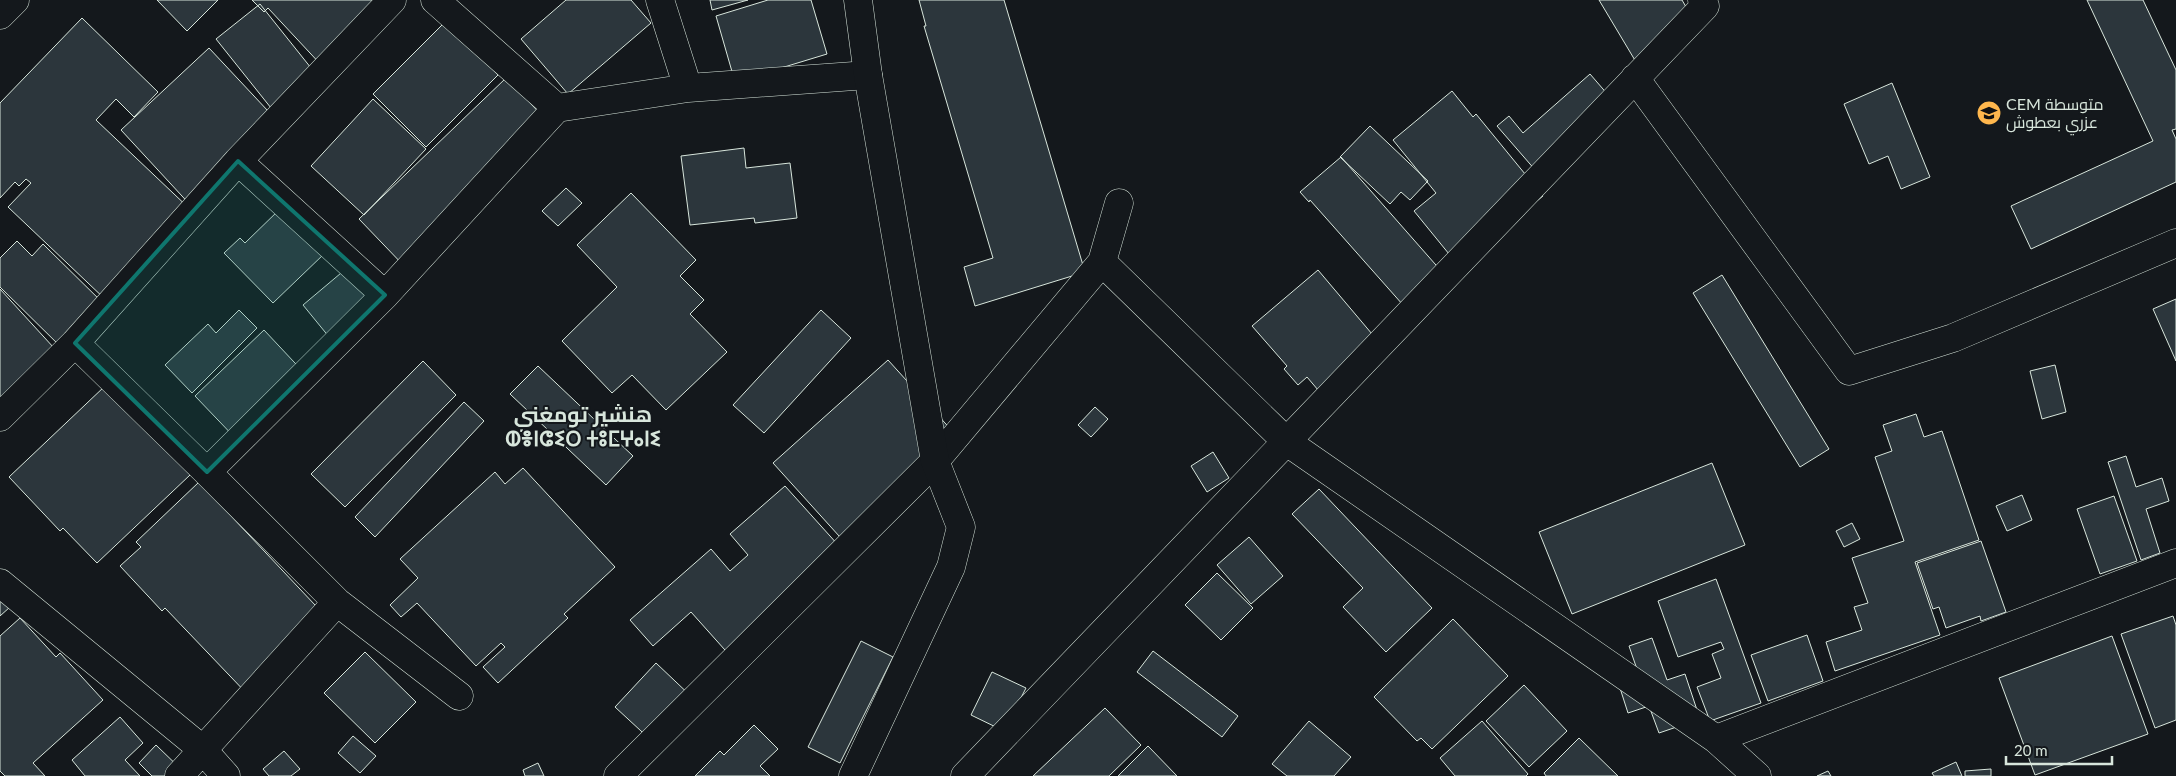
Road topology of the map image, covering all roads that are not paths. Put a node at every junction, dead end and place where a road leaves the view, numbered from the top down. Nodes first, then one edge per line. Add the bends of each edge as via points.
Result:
1 (15, 0) edge
2 (392, 0) edge
3 (435, 0) edge
4 (660, 0) edge
5 (858, 0) edge
6 (1702, 0) edge
7 (0, 15) edge
8 (868, 75) junction
9 (1635, 78) junction
10 (688, 88) junction
11 (557, 108) junction
12 (238, 161) junction
13 (1119, 203) dead end
14 (2176, 243) edge
15 (1102, 262) junction
16 (385, 295) junction
17 (75, 343) junction
18 (0, 417) edge
19 (1287, 442) junction
20 (935, 461) junction
21 (207, 472) junction
22 (2176, 563) edge
23 (0, 583) edge
24 (337, 602) junction
25 (459, 696) dead end
26 (1716, 738) junction
27 (202, 749) junction
28 (179, 776) edge
29 (226, 776) edge
30 (618, 776) edge
31 (853, 776) edge
32 (965, 776) edge
33 (1757, 776) edge

1 - 7 street
2 - 12 street
3 - 11 street
4 - 10 street
5 - 8 street
6 - 9 street via 1705,6
8 - 10 street
8 - 20 street
9 - 14 street via 1848,371 1953,338
9 - 19 street
10 - 11 street
11 - 16 street
12 - 16 street
12 - 17 street
13 - 15 street
15 - 19 street
15 - 20 street
16 - 21 street
17 - 18 street
17 - 21 street
19 - 26 street
19 - 32 street
20 - 30 street
20 - 31 street via 961,527 951,567
21 - 24 street
22 - 26 street
23 - 27 street
24 - 25 street
24 - 27 street
26 - 33 street
27 - 28 street
27 - 29 street

